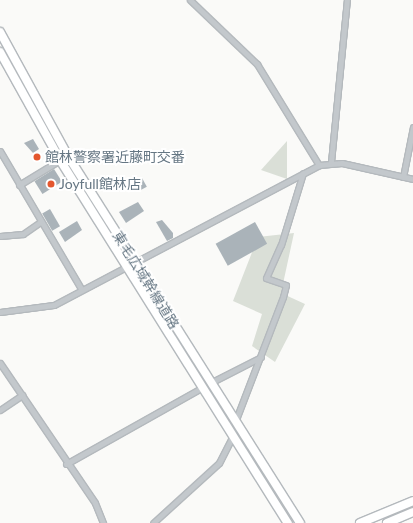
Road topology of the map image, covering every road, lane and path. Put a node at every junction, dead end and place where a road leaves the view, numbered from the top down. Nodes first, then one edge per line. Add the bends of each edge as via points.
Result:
1 (190, 0) edge
2 (348, 0) edge
3 (0, 32) edge
4 (0, 52) edge
5 (413, 127) edge
6 (0, 151) edge
7 (60, 160) junction
8 (331, 162) junction
9 (319, 165) junction
10 (303, 173) junction
11 (403, 177) junction
12 (413, 179) edge
13 (19, 185) junction
14 (40, 222) junction
15 (0, 236) edge
16 (135, 261) junction
17 (126, 267) junction
18 (82, 290) junction
19 (0, 312) edge
20 (261, 357) junction
21 (0, 363) edge
22 (207, 385) junction
23 (22, 395) junction
24 (0, 410) edge
25 (235, 422) junction
26 (234, 435) junction
27 (66, 464) junction
28 (413, 501) edge
29 (413, 512) edge
30 (103, 523) edge
31 (153, 523) edge
32 (288, 523) edge
33 (300, 523) edge
34 (360, 523) edge
35 (387, 523) edge

1 - 9 street via 257,64
2 - 8 street
3 - 16 highway, 東毛広域幹線道路 via 68,156
4 - 7 highway, 東毛広域幹線道路
5 - 11 street
6 - 13 street
7 - 13 street
7 - 17 highway, 東毛広域幹線道路
8 - 9 street
8 - 11 street
9 - 10 street
10 - 16 street
10 - 20 street via 281,245 266,278 286,285
11 - 12 street
13 - 14 street
14 - 15 street via 23,234
14 - 18 street
16 - 17 street
16 - 22 highway, 東毛広域幹線道路
17 - 18 street
17 - 22 highway, 東毛広域幹線道路
18 - 19 street via 54,305
20 - 22 street
20 - 25 street
21 - 23 street
22 - 25 highway, 東毛広域幹線道路
22 - 26 highway, 東毛広域幹線道路
22 - 27 street
23 - 24 street
23 - 27 street
25 - 33 highway, 東毛広域幹線道路
26 - 31 street via 219,463
26 - 32 highway, 東毛広域幹線道路
27 - 30 street via 95,503
28 - 34 highway
29 - 35 highway

